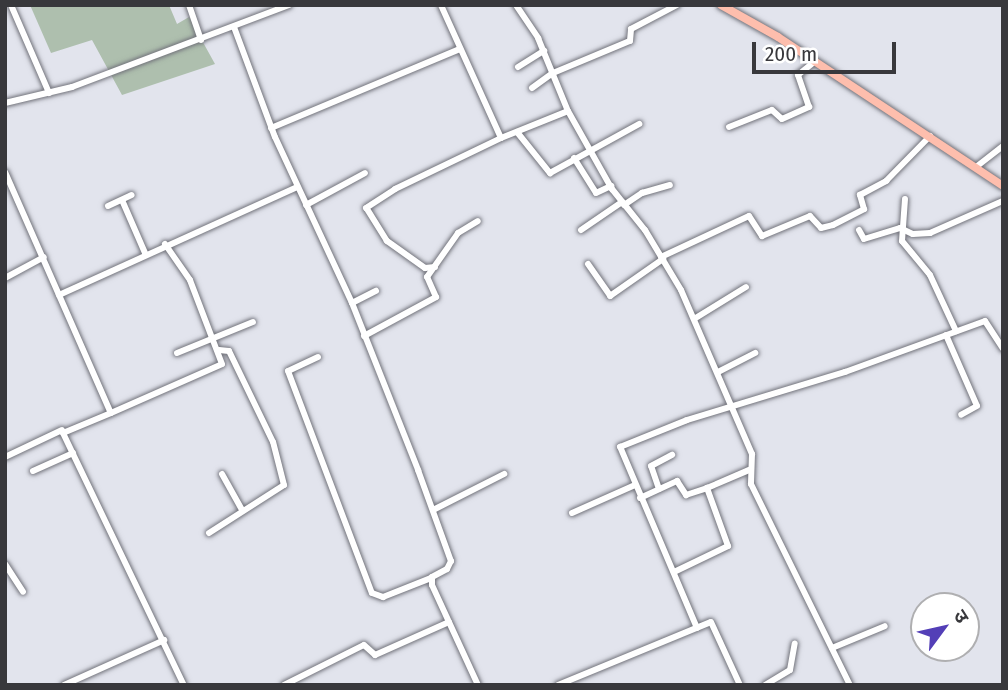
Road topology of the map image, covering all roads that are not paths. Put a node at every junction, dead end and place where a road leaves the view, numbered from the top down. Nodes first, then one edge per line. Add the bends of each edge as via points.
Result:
1 (11, 5) edge
2 (189, 5) edge
3 (289, 5) edge
4 (441, 5) edge
5 (516, 5) edge
6 (677, 5) edge
7 (721, 5) edge
8 (234, 27) junction
9 (201, 40) junction
10 (460, 49) junction
11 (544, 51) junction
12 (815, 61) junction
13 (518, 67) dead end
14 (553, 73) junction
15 (532, 88) dead end
16 (49, 93) junction
17 (5, 103) edge
18 (568, 111) junction
19 (639, 124) dead end
20 (729, 127) dead end
21 (271, 128) junction
22 (517, 132) junction
23 (930, 136) junction
24 (501, 138) junction
25 (591, 146) junction
26 (1003, 146) edge
27 (574, 158) junction
28 (975, 167) junction
29 (5, 172) edge
30 (365, 173) dead end
31 (670, 185) dead end
32 (611, 186) junction
33 (1003, 186) edge
34 (297, 187) junction
35 (132, 195) dead end
36 (905, 199) dead end
37 (122, 200) junction
38 (1003, 201) edge
39 (623, 204) junction
40 (306, 205) junction
41 (108, 206) dead end
42 (478, 221) dead end
43 (900, 228) junction
44 (581, 230) dead end
45 (859, 230) dead end
46 (164, 244) junction
47 (145, 253) junction
48 (44, 257) junction
49 (662, 258) junction
50 (588, 264) dead end
51 (435, 267) junction
52 (5, 278) edge
53 (746, 287) dead end
54 (376, 291) dead end
55 (60, 295) junction
56 (352, 303) junction
57 (694, 319) junction
58 (253, 322) dead end
59 (956, 331) junction
60 (214, 335) junction
61 (946, 335) junction
62 (364, 336) junction
63 (1003, 349) edge
64 (219, 350) junction
65 (177, 353) dead end
66 (755, 353) dead end
67 (318, 357) dead end
68 (718, 372) junction
69 (733, 406) junction
70 (111, 413) junction
71 (961, 415) dead end
72 (62, 430) junction
73 (73, 453) junction
74 (672, 455) dead end
75 (5, 457) edge
76 (749, 470) junction
77 (33, 471) dead end
78 (222, 474) dead end
79 (505, 474) dead end
80 (635, 485) junction
81 (707, 488) junction
82 (659, 489) junction
83 (640, 498) junction
84 (242, 510) junction
85 (433, 510) junction
86 (572, 513) dead end
87 (209, 533) dead end
88 (5, 564) edge
89 (674, 572) junction
90 (431, 578) junction
91 (23, 592) dead end
92 (449, 622) junction
93 (885, 626) dead end
94 (697, 628) junction
95 (164, 640) junction
96 (795, 643) dead end
97 (832, 648) junction
98 (64, 685) edge
99 (184, 685) edge
100 (284, 685) edge
101 (478, 685) edge
102 (558, 685) edge
103 (740, 685) edge
104 (765, 685) edge
105 (850, 685) edge

1 - 16 street
2 - 9 street
3 - 8 street
4 - 10 street
5 - 11 street
6 - 14 street via 633,27 630,41
7 - 12 main road
8 - 9 street
8 - 21 street
9 - 16 street
10 - 21 street
10 - 24 street
11 - 13 street
11 - 14 street
12 - 20 street via 799,75 809,107 782,118 772,110
12 - 23 main road
14 - 15 street
14 - 18 street
16 - 17 street
18 - 22 street
18 - 25 street
19 - 25 street
21 - 34 street
22 - 24 street
22 - 27 street via 548,173
23 - 28 main road
23 - 49 street via 886,181 860,195 864,209 833,225 821,228 810,216 762,236 749,216
24 - 51 street via 395,189 366,208 387,241 406,250 423,267
25 - 27 street
25 - 32 street
26 - 28 street
27 - 32 street via 596,193
28 - 33 main road
29 - 48 street
30 - 40 street
31 - 39 street
32 - 39 street
34 - 40 street
34 - 46 street
35 - 37 street
36 - 43 street
37 - 41 street
37 - 47 street
38 - 43 street via 940,230 914,234
39 - 44 street
39 - 49 street
40 - 56 street
42 - 51 street via 460,230
43 - 45 street via 864,239
43 - 59 street via 904,245 930,275
46 - 47 street
46 - 60 street via 186,272
47 - 55 street
48 - 52 street
48 - 55 street
49 - 50 street via 610,296
49 - 57 street
51 - 62 street via 427,278 436,297
53 - 57 street
54 - 56 street
55 - 70 street
56 - 62 street
57 - 68 street
58 - 60 street
59 - 61 street
59 - 63 street via 988,321
60 - 64 street
60 - 65 street
61 - 69 street
61 - 71 street via 976,404
62 - 85 street
64 - 70 street via 221,366
64 - 84 street via 229,351 273,442 284,482 282,488
66 - 68 street
67 - 90 street via 288,371 372,593 383,597
68 - 69 street
69 - 76 street via 752,454
69 - 80 street via 620,447
70 - 72 street
72 - 73 street
72 - 75 street
73 - 77 street
73 - 95 street
74 - 82 street via 651,467
76 - 81 street
76 - 97 street via 751,484
78 - 84 street
79 - 85 street
80 - 83 street
80 - 86 street
81 - 82 street via 688,495 677,481
81 - 89 street via 729,544
82 - 83 street
83 - 89 street
84 - 87 street
85 - 90 street via 451,561 447,569
88 - 91 street
89 - 94 street
90 - 92 street
92 - 100 street via 375,655 364,646
92 - 101 street
93 - 97 street
94 - 102 street
94 - 103 street via 713,623
95 - 98 street
95 - 99 street
96 - 104 street via 790,670
97 - 105 street

